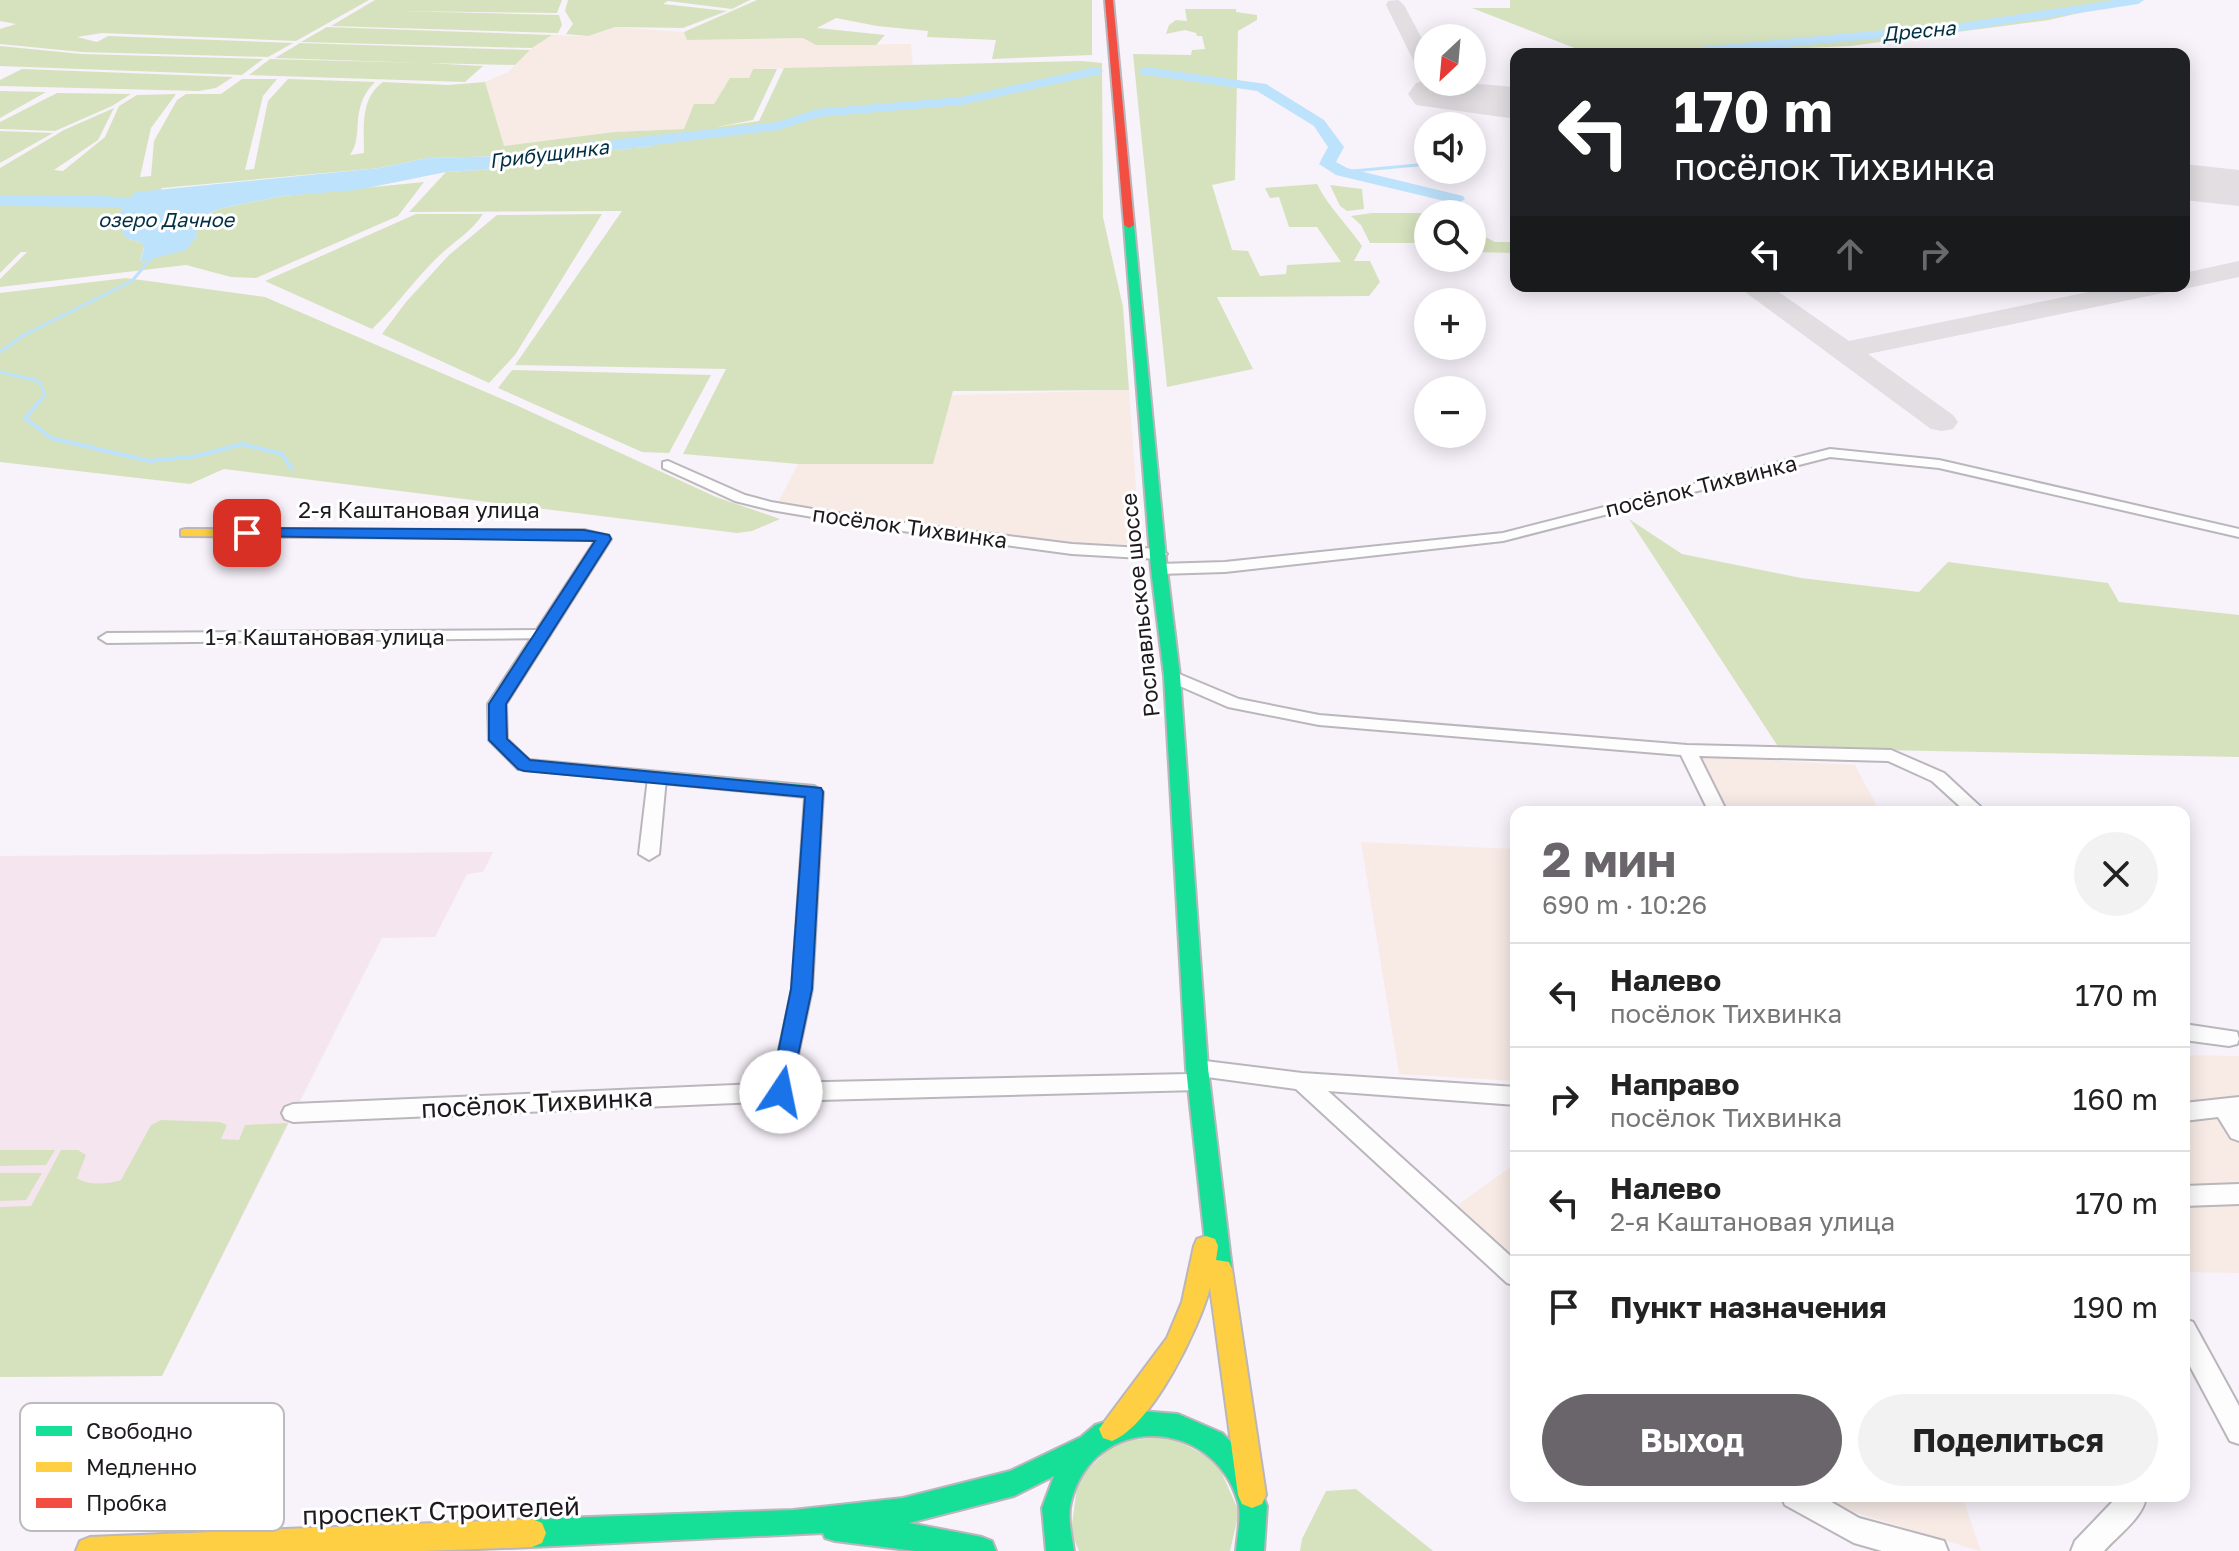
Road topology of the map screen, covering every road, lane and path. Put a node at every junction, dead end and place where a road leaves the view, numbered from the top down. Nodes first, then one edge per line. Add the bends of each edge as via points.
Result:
1 (1109, 0) edge
2 (668, 465) dead end
3 (186, 533) dead end
4 (2239, 533) edge
5 (1159, 561) junction
6 (542, 635) junction
7 (107, 638) dead end
8 (1172, 676) junction
9 (1687, 750) junction
10 (657, 778) junction
11 (1715, 806) edge
12 (1970, 806) edge
13 (649, 854) dead end
14 (2190, 1033) edge
15 (2229, 1038) dead end
16 (1198, 1075) junction
17 (1302, 1081) junction
18 (781, 1092) junction
19 (1510, 1096) edge
20 (2231, 1106) edge
21 (2190, 1111) edge
22 (293, 1113) dead end
23 (2239, 1132) edge
24 (2239, 1194) edge
25 (2190, 1196) edge
26 (1211, 1206) junction
27 (1510, 1271) edge
28 (2190, 1341) edge
29 (1112, 1429) junction
30 (2239, 1432) edge
31 (1084, 1446) junction
32 (1252, 1495) junction
33 (1805, 1502) edge
34 (2131, 1502) edge
35 (1256, 1520) junction
36 (793, 1523) junction
37 (90, 1551) edge
38 (982, 1551) edge
39 (1060, 1551) edge
40 (1250, 1551) edge
41 (1259, 1551) edge
42 (1934, 1551) edge
43 (2085, 1551) edge

1 - 5 main road, Рославльское шоссе
2 - 5 street, посёлок Тихвинка via 740,498 771,506
3 - 6 main road, 2-я Каштановая улица via 584,534 604,539
4 - 5 street, посёлок Тихвинка via 1939,464 1830,453 1503,537 1225,567
5 - 8 main road, Рославльское шоссе
6 - 7 street, 1-я Каштановая улица
6 - 10 main road via 497,704 498,740 524,765
8 - 9 street via 1234,703 1319,720
8 - 16 main road, Рославльское шоссе
9 - 11 street
9 - 12 street via 1891,756 1938,777
10 - 13 street
10 - 18 main road via 814,792 802,989
14 - 15 street
16 - 17 street, посёлок Тихвинка
16 - 18 street, посёлок Тихвинка
16 - 26 main road, Рославльское шоссе
17 - 19 street, посёлок Тихвинка
17 - 27 street
18 - 22 street, посёлок Тихвинка
20 - 21 street
20 - 23 street
24 - 25 street
26 - 29 main road, Рославльское шоссе via 1202,1281 1189,1320 1162,1373
26 - 32 main road, Рославльское шоссе
28 - 30 street
29 - 31 main road, проспект Строителей
29 - 32 main road via 1160,1421 1208,1436 1243,1472
31 - 36 main road, проспект Строителей via 1014,1483 903,1511
31 - 39 main road via 1066,1469 1055,1496 1053,1525
32 - 35 main road, Рославльское шоссе
33 - 42 street via 1854,1530
34 - 43 street
35 - 40 main road
35 - 41 main road, Рославльское шоссе
36 - 37 main road, проспект Строителей
36 - 38 main road, проспект Строителей

